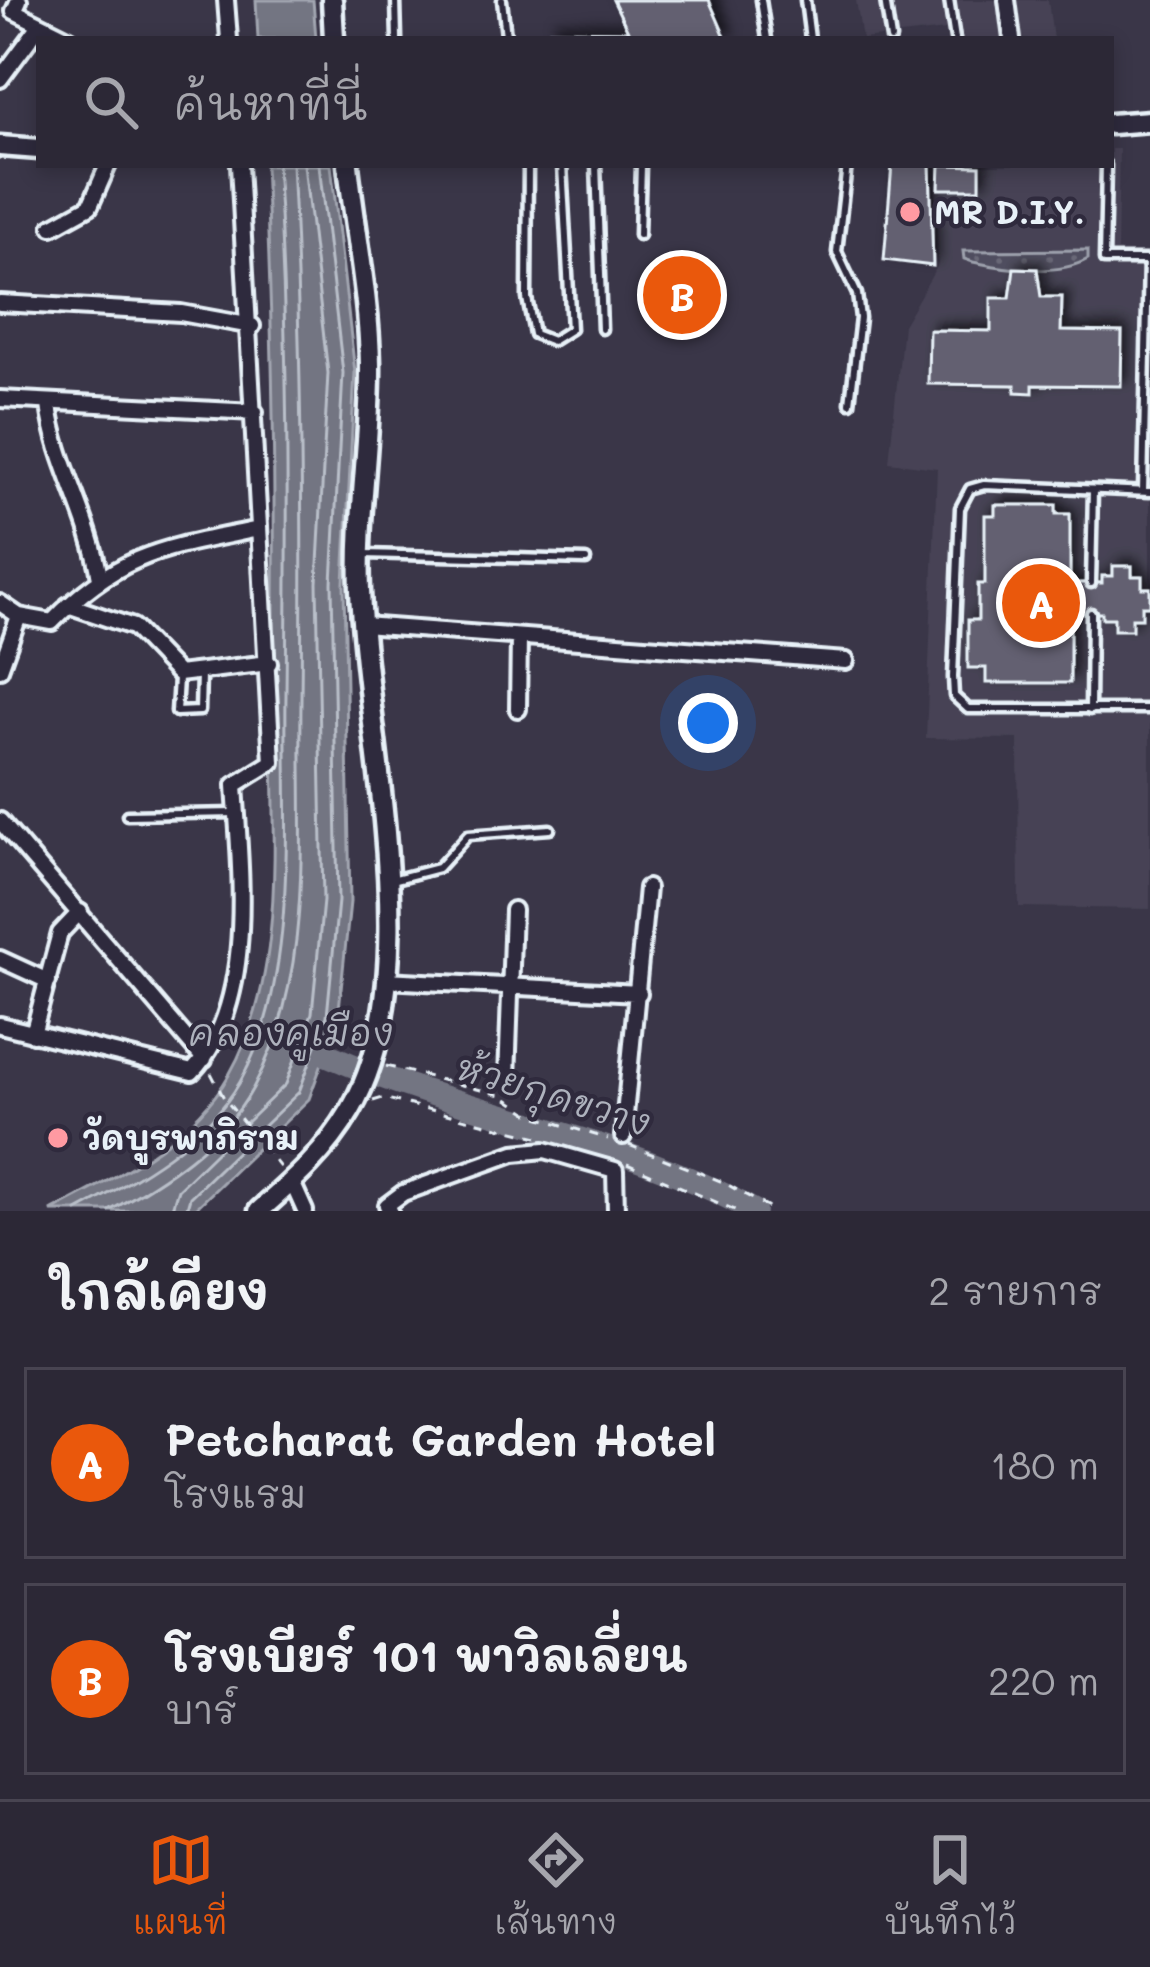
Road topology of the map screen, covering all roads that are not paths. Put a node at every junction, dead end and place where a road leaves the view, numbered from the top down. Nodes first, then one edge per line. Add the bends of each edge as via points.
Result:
1 (19, 0) edge
2 (226, 0) edge
3 (332, 0) edge
4 (396, 0) edge
5 (502, 0) edge
6 (760, 0) edge
7 (805, 0) edge
8 (885, 0) edge
9 (949, 0) edge
10 (1007, 0) edge
11 (40, 25) junction
12 (64, 36) edge
13 (229, 36) edge
14 (334, 36) edge
15 (398, 36) edge
16 (506, 36) dead end
17 (766, 36) edge
18 (810, 36) edge
19 (891, 36) edge
20 (955, 36) edge
21 (1012, 36) edge
22 (0, 79) edge
23 (1117, 124) edge
24 (1150, 124) edge
25 (0, 146) edge
26 (36, 149) edge
27 (107, 168) edge
28 (239, 168) edge
29 (348, 168) edge
30 (529, 168) edge
31 (562, 168) edge
32 (596, 168) edge
33 (641, 168) edge
34 (847, 168) edge
35 (1106, 168) edge
36 (52, 227) dead end
37 (639, 235) dead end
38 (1149, 260) edge
39 (0, 303) edge
40 (252, 326) junction
41 (602, 328) dead end
42 (0, 399) edge
43 (850, 403) dead end
44 (49, 405) junction
45 (255, 412) junction
46 (1094, 490) junction
47 (1146, 491) edge
48 (259, 529) junction
49 (362, 554) junction
50 (586, 560) dead end
51 (100, 578) junction
52 (1091, 583) dead end
53 (0, 603) edge
54 (68, 605) junction
55 (1091, 613) dead end
56 (19, 616) junction
57 (362, 625) junction
58 (519, 637) junction
59 (846, 661) dead end
60 (269, 663) junction
61 (0, 669) edge
62 (201, 671) junction
63 (178, 674) junction
64 (518, 710) dead end
65 (1090, 710) junction
66 (1150, 710) edge
67 (237, 813) junction
68 (127, 814) dead end
69 (0, 820) edge
70 (550, 830) dead end
71 (389, 880) junction
72 (647, 888) dead end
73 (513, 910) dead end
74 (80, 912) junction
75 (0, 958) edge
76 (48, 980) junction
77 (385, 980) junction
78 (511, 987) junction
79 (639, 993) junction
80 (0, 1024) edge
81 (33, 1034) junction
82 (204, 1060) junction
83 (507, 1079) dead end
84 (623, 1136) dead end
85 (292, 1182) junction
86 (616, 1208) edge
87 (259, 1211) edge
88 (305, 1211) edge
89 (390, 1211) edge
90 (595, 1211) edge

1 - 11 street via 14,11
2 - 13 street
3 - 14 street
4 - 15 lane
5 - 16 lane
6 - 17 lane
7 - 18 lane
8 - 19 lane
9 - 20 lane
10 - 21 street
11 - 12 street
11 - 22 street
23 - 24 street
25 - 26 street
27 - 36 street via 90,206
28 - 40 street
29 - 49 street via 370,362
30 - 31 lane via 527,298 534,334 553,341 571,329
32 - 41 lane
33 - 37 lane
34 - 43 lane via 837,252 860,318
35 - 38 lane via 1104,260
38 - 47 lane
39 - 40 street via 182,313
40 - 45 street
42 - 44 street
44 - 45 street
44 - 51 street via 92,528
45 - 48 street
46 - 47 lane
46 - 52 lane
46 - 65 lane via 984,485 963,496 952,677 954,696 968,710
48 - 51 street via 154,550
48 - 60 street
49 - 50 lane
49 - 57 street
51 - 54 street
53 - 56 street
54 - 56 street via 52,622
54 - 63 street via 134,627
55 - 65 lane
56 - 61 street
57 - 58 street
57 - 71 street
58 - 59 street
58 - 64 street
60 - 62 street
60 - 67 street via 272,762 235,785
62 - 63 street
62 - 63 lane via 200,711 176,712
65 - 66 lane
67 - 68 lane
67 - 82 street via 238,951 218,1036
69 - 74 street
70 - 71 lane via 468,835 438,868
71 - 77 street
72 - 79 street
73 - 78 street
74 - 76 street via 60,933
74 - 82 street
75 - 76 street
76 - 81 street
77 - 78 street
77 - 85 street via 353,1106
78 - 79 street
78 - 83 street
79 - 84 street
80 - 81 street
81 - 82 street via 193,1072
85 - 87 street
85 - 88 street
86 - 89 street via 615,1170 545,1150 403,1193
86 - 90 street

